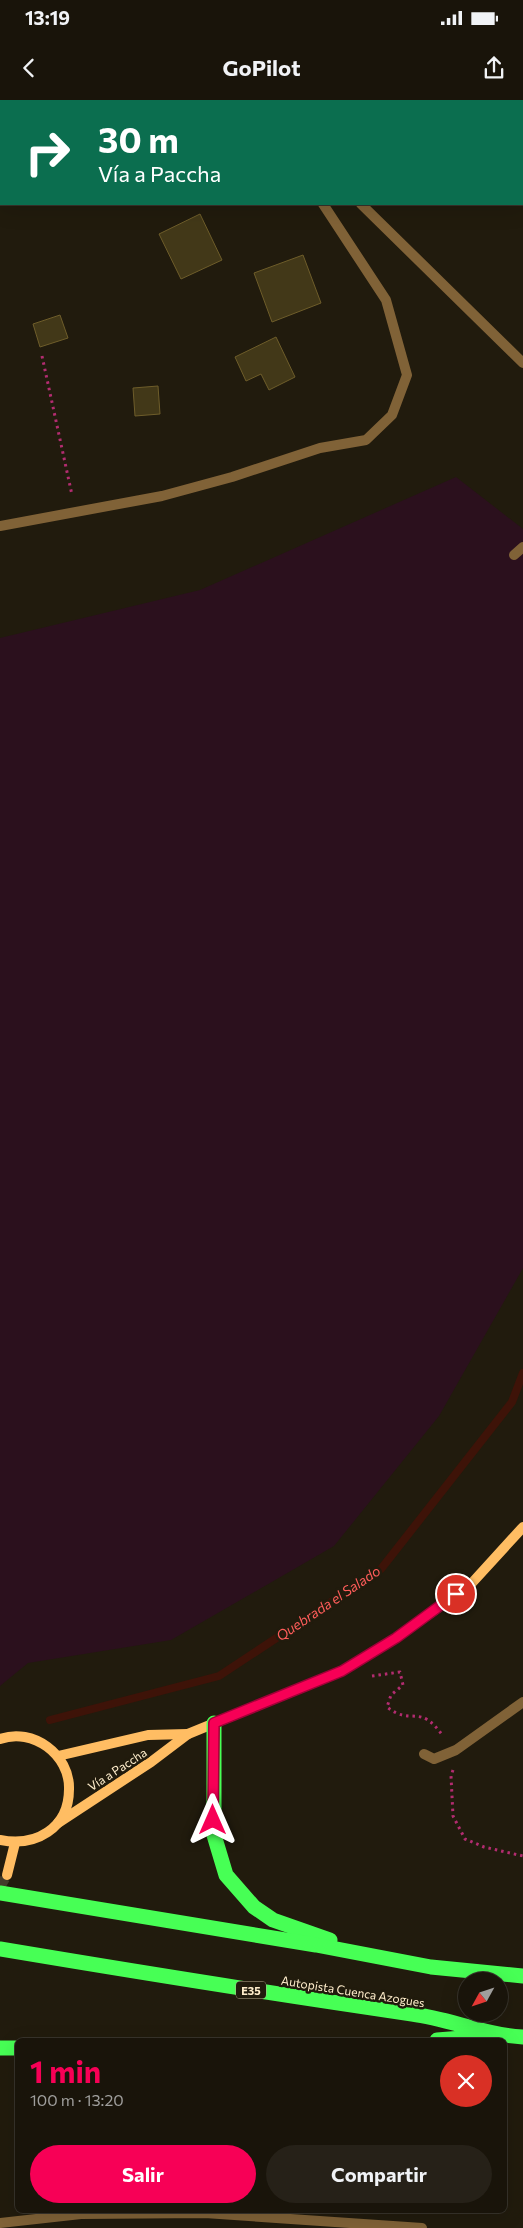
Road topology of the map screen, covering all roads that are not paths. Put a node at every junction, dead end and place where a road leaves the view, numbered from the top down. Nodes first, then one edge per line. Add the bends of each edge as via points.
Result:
1 (324, 205) edge
2 (362, 205) edge
3 (523, 363) edge
4 (0, 526) edge
5 (523, 547) edge
6 (514, 555) dead end
7 (523, 1527) edge
8 (523, 1702) edge
9 (214, 1723) junction
10 (188, 1734) junction
11 (1, 1737) edge
12 (424, 1754) dead end
13 (58, 1756) junction
14 (58, 1823) junction
15 (0, 1840) edge
16 (15, 1843) junction
17 (7, 1875) tunnel mouth
18 (0, 1893) edge
19 (0, 1949) edge
20 (388, 1958) junction
21 (523, 1976) edge
22 (501, 2036) junction
23 (523, 2037) edge
24 (469, 2038) edge
25 (0, 2048) edge
26 (15, 2048) edge
27 (0, 2223) edge
28 (422, 2228) edge

1 - 4 street via 386,300 407,375 392,416 366,440 320,448 232,478 162,496
2 - 3 street
5 - 6 street
7 - 9 main road, Vía a Paccha via 471,1584 396,1638 342,1671
8 - 12 street via 456,1750 434,1759
9 - 10 main road, Vía a Paccha
9 - 20 highway via 214,1835 226,1875 254,1907 273,1920
10 - 13 main road, Vía a Paccha via 148,1736
10 - 14 main road, Vía a Paccha via 152,1762
11 - 13 main road via 33,1739
13 - 14 main road via 70,1789
14 - 16 main road, Vía a Paccha via 31,1841
15 - 16 main road
16 - 17 main road
18 - 20 highway
19 - 22 highway, Autopista Cuenca Azogues / E35 via 415,2014
20 - 21 highway via 431,1967
22 - 23 highway, Autopista Cuenca Azogues / E35
22 - 24 highway
25 - 26 highway
27 - 28 street via 81,2214 205,2213

